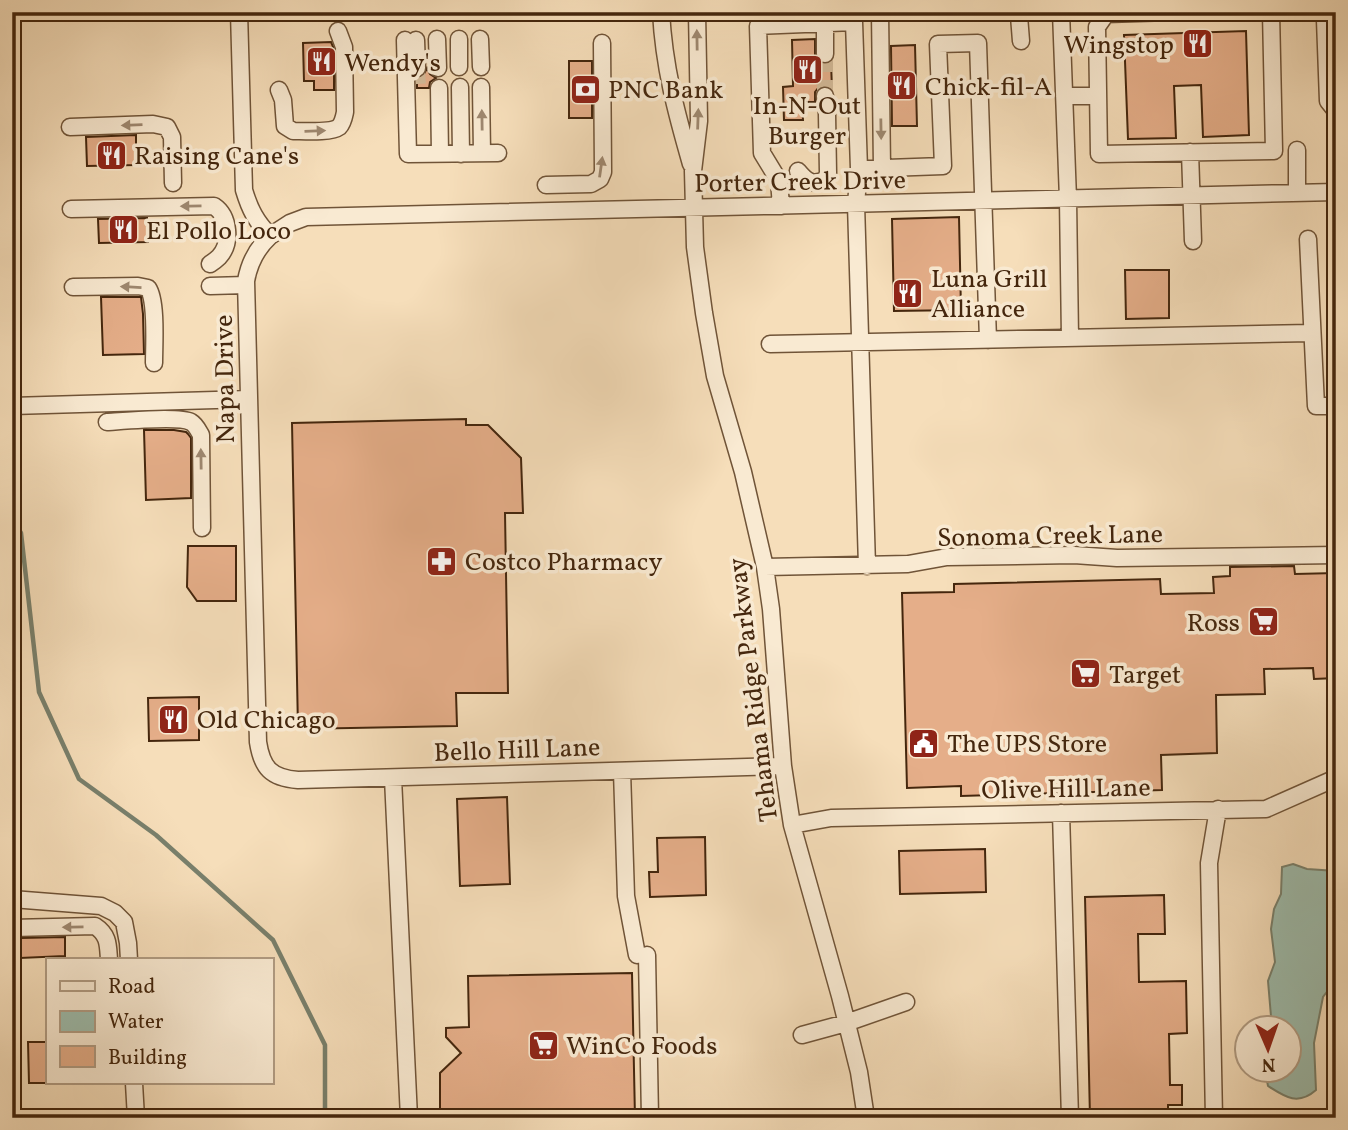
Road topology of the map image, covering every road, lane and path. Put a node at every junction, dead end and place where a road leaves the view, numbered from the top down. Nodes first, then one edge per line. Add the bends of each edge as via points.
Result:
1 (239, 12) edge
2 (661, 12) edge
3 (697, 12) edge
4 (880, 12) edge
5 (1015, 12) edge
6 (1061, 12) edge
7 (1170, 12) edge
8 (1271, 12) edge
9 (1328, 12) edge
10 (825, 23) junction
11 (338, 31) dead end
12 (438, 39) dead end
13 (459, 39) dead end
14 (480, 39) dead end
15 (1021, 41) dead end
16 (602, 43) dead end
17 (825, 54) tunnel mouth
18 (481, 66) dead end
19 (459, 67) dead end
20 (417, 68) tunnel mouth
21 (438, 68) tunnel mouth
22 (460, 87) dead end
23 (481, 87) dead end
24 (418, 88) tunnel mouth
25 (439, 88) tunnel mouth
26 (279, 90) dead end
27 (825, 96) tunnel mouth
28 (1064, 96) junction
29 (1097, 96) junction
30 (1336, 111) edge
31 (70, 127) dead end
32 (1297, 150) dead end
33 (1190, 152) junction
34 (461, 153) junction
35 (414, 154) junction
36 (440, 154) junction
37 (859, 169) junction
38 (882, 169) junction
39 (693, 170) junction
40 (798, 171) dead end
41 (173, 183) dead end
42 (545, 185) dead end
43 (1336, 192) edge
44 (1297, 193) junction
45 (1193, 195) junction
46 (1068, 199) junction
47 (982, 201) junction
48 (856, 204) junction
49 (781, 206) junction
50 (694, 208) junction
51 (71, 209) dead end
52 (270, 236) junction
53 (1308, 239) dead end
54 (1193, 241) dead end
55 (210, 264) dead end
56 (246, 285) junction
57 (210, 286) dead end
58 (73, 287) dead end
59 (1311, 333) junction
60 (1070, 338) junction
61 (988, 340) junction
62 (860, 342) junction
63 (770, 344) dead end
64 (154, 363) dead end
65 (249, 399) junction
66 (12, 406) edge
67 (1336, 406) edge
68 (107, 422) dead end
69 (202, 528) dead end
70 (1336, 555) edge
71 (867, 566) junction
72 (765, 567) junction
73 (261, 758) joint
74 (783, 766) junction
75 (622, 771) junction
76 (393, 778) junction
77 (1336, 778) edge
78 (1218, 810) junction
79 (1061, 813) junction
80 (792, 825) junction
81 (12, 899) edge
82 (12, 929) edge
83 (109, 958) edge
84 (129, 958) edge
85 (906, 1002) dead end
86 (846, 1023) junction
87 (802, 1034) dead end
88 (134, 1084) edge
89 (136, 1118) edge
90 (409, 1118) edge
91 (650, 1118) edge
92 (866, 1118) edge
93 (1070, 1118) edge
94 (1214, 1118) edge

1 - 52 street via 244,190 257,222
2 - 39 street, Tehama Ridge Parkway via 672,97
39 -> 3 street, Tehama Ridge Parkway via 699,121
4 -> 38 street
5 - 15 street
6 - 28 street
7 - 29 street via 1106,14 1097,27
8 - 33 street via 1274,151
9 - 30 street via 1328,102
10 - 17 street
10 - 37 street via 854,22
10 - 49 street via 758,26 762,153 779,181
26 -> 11 street via 285,126 290,130 339,127 345,112 344,47
12 - 21 street
13 - 19 street
14 - 18 street
42 -> 16 street via 591,184 603,172
20 - 35 street via 411,40
22 - 34 street
34 -> 23 street via 490,153
24 - 35 street
25 - 36 street
27 - 40 street via 826,179 810,183
28 - 29 street
28 - 46 street
29 - 33 street via 1098,153
41 -> 31 street via 172,136 167,127
32 - 44 street
33 - 45 street
34 - 36 street
35 - 36 street
37 - 38 street
37 - 48 street
38 - 47 street via 943,166 938,44 978,43
39 - 50 street, Tehama Ridge Parkway
43 - 44 street, Porter Creek Drive
44 - 45 street, Porter Creek Drive
45 - 46 street, Porter Creek Drive
45 - 54 street
46 - 47 street, Porter Creek Drive
46 - 60 street
47 - 48 street, Porter Creek Drive
47 - 61 street
48 - 49 street, Porter Creek Drive
48 - 62 street
49 - 50 street, Porter Creek Drive
50 - 52 street, Porter Creek Drive via 306,217
50 - 72 street, Tehama Ridge Parkway via 695,247 715,376
55 -> 51 street via 225,247 227,232 222,211 214,206
52 - 56 street, Napa Drive via 253,259
53 - 59 street
56 - 57 street
56 - 65 street, Napa Drive
64 -> 58 street via 153,305 148,288
59 - 60 street
59 - 67 street via 1316,406
60 - 61 street
61 - 62 street
62 - 63 street
62 - 71 street
65 - 66 street
65 - 73 street, Napa Drive
69 -> 68 street via 201,435 192,422
70 - 71 street, Sonoma Creek Lane via 947,557
71 - 72 street, Sonoma Creek Lane
72 - 74 street, Tehama Ridge Parkway
73 - 76 street, Bello Hill Lane via 281,779
74 - 75 street, Bello Hill Lane
74 - 80 street, Tehama Ridge Parkway
75 - 76 street, Bello Hill Lane
75 - 91 street via 626,896 642,955
76 - 90 street
77 - 78 street, Olive Hill Lane via 1266,808
78 - 79 street, Olive Hill Lane
78 - 94 street via 1209,863
79 - 80 street, Olive Hill Lane via 831,818
79 - 93 street
80 - 86 street, Tehama Ridge Parkway
81 - 84 street via 101,906 115,913 124,922
83 -> 82 street via 107,938 95,926
85 - 86 street
86 - 87 street
86 - 92 street, Tehama Ridge Parkway
88 - 89 street

